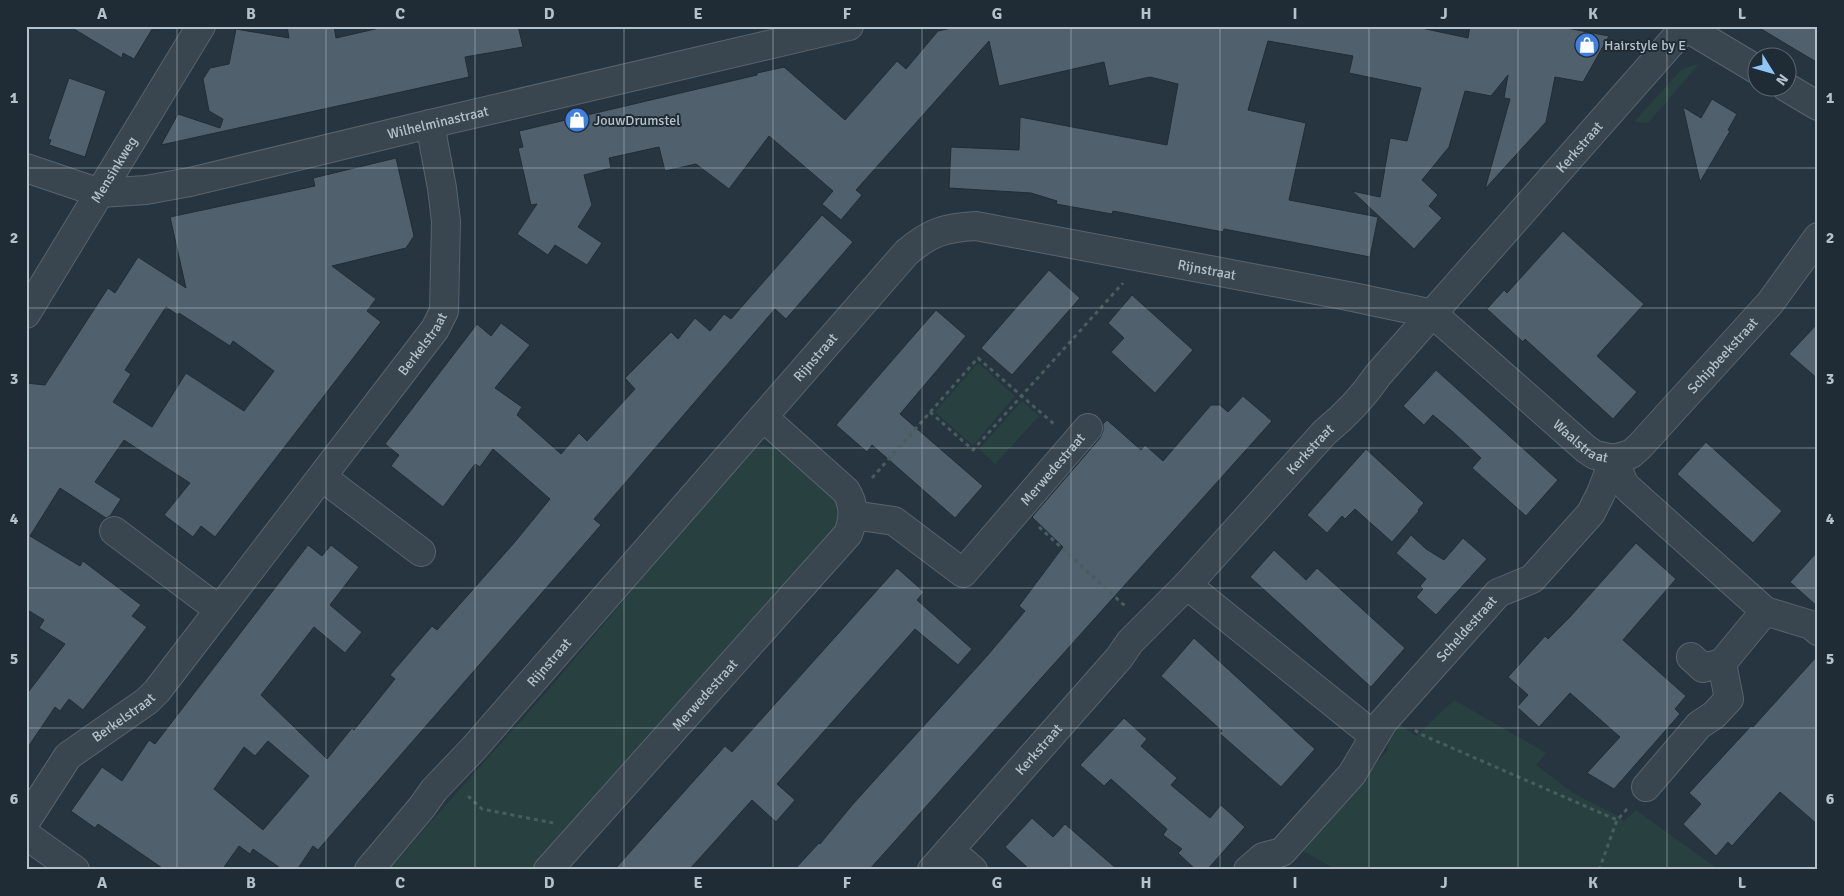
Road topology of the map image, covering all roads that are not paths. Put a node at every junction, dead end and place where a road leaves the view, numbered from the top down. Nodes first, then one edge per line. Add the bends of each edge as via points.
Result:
1 (201, 26) edge
2 (848, 26) edge
3 (1686, 26) edge
4 (1746, 63) edge
5 (1796, 93) edge
6 (1818, 106) edge
7 (430, 124) junction
8 (26, 168) edge
9 (100, 193) junction
10 (1818, 237) edge
11 (26, 314) edge
12 (1433, 314) junction
13 (763, 417) junction
14 (1081, 435) road end
15 (1614, 459) junction
16 (322, 477) junction
17 (852, 507) junction
18 (114, 531) dead end
19 (421, 552) dead end
20 (1187, 586) junction
21 (219, 610) junction
22 (1765, 611) junction
23 (1818, 631) edge
24 (1691, 657) dead end
25 (1722, 663) junction
26 (1378, 728) junction
27 (1646, 787) road end
28 (26, 821) edge
29 (26, 836) edge
30 (950, 850) junction
31 (76, 870) edge
32 (369, 870) edge
33 (548, 870) edge
34 (932, 870) edge
35 (973, 870) edge
36 (1248, 870) edge

1 - 9 street, Mensinkweg
2 - 7 street, Wilhelminastraat
3 - 4 street
3 - 12 street, Kerkstraat
5 - 6 street
7 - 9 street, Wilhelminastraat via 190,182 146,190
7 - 16 street, Berkelstraat via 446,221 444,311 435,329
8 - 9 street, Wilhelminastraat
9 - 11 street, Mensinkweg
10 - 15 street, Schipbeekstraat via 1770,304 1640,446 1631,454
12 - 13 street, Rijnstraat via 976,226 957,227 938,231 906,252
12 - 15 street, Waalstraat via 1586,449
12 - 20 street, Kerkstraat via 1378,375 1364,396 1325,432
13 - 17 street via 840,485
13 - 32 street, Rijnstraat via 446,777
14 - 17 street, Merwedestraat via 963,573 894,521
15 - 22 street, Waalstraat via 1624,484
15 - 26 street, Scheldestraat via 1591,514 1532,579 1498,593
16 - 19 street
16 - 21 street, Berkelstraat
17 - 33 street, Merwedestraat via 848,534 842,542
18 - 21 street
20 - 26 street
20 - 30 street, Kerkstraat via 1130,642 1120,658
21 - 28 street, Berkelstraat via 152,696 68,756
22 - 23 street, Waalstraat via 1811,625
22 - 25 street
24 - 25 street via 1703,668
25 - 27 street via 1729,699 1699,725
26 - 36 street, Scheldestraat via 1352,774 1282,852 1263,857
29 - 31 street
30 - 34 street, Kerkstraat
30 - 35 street

